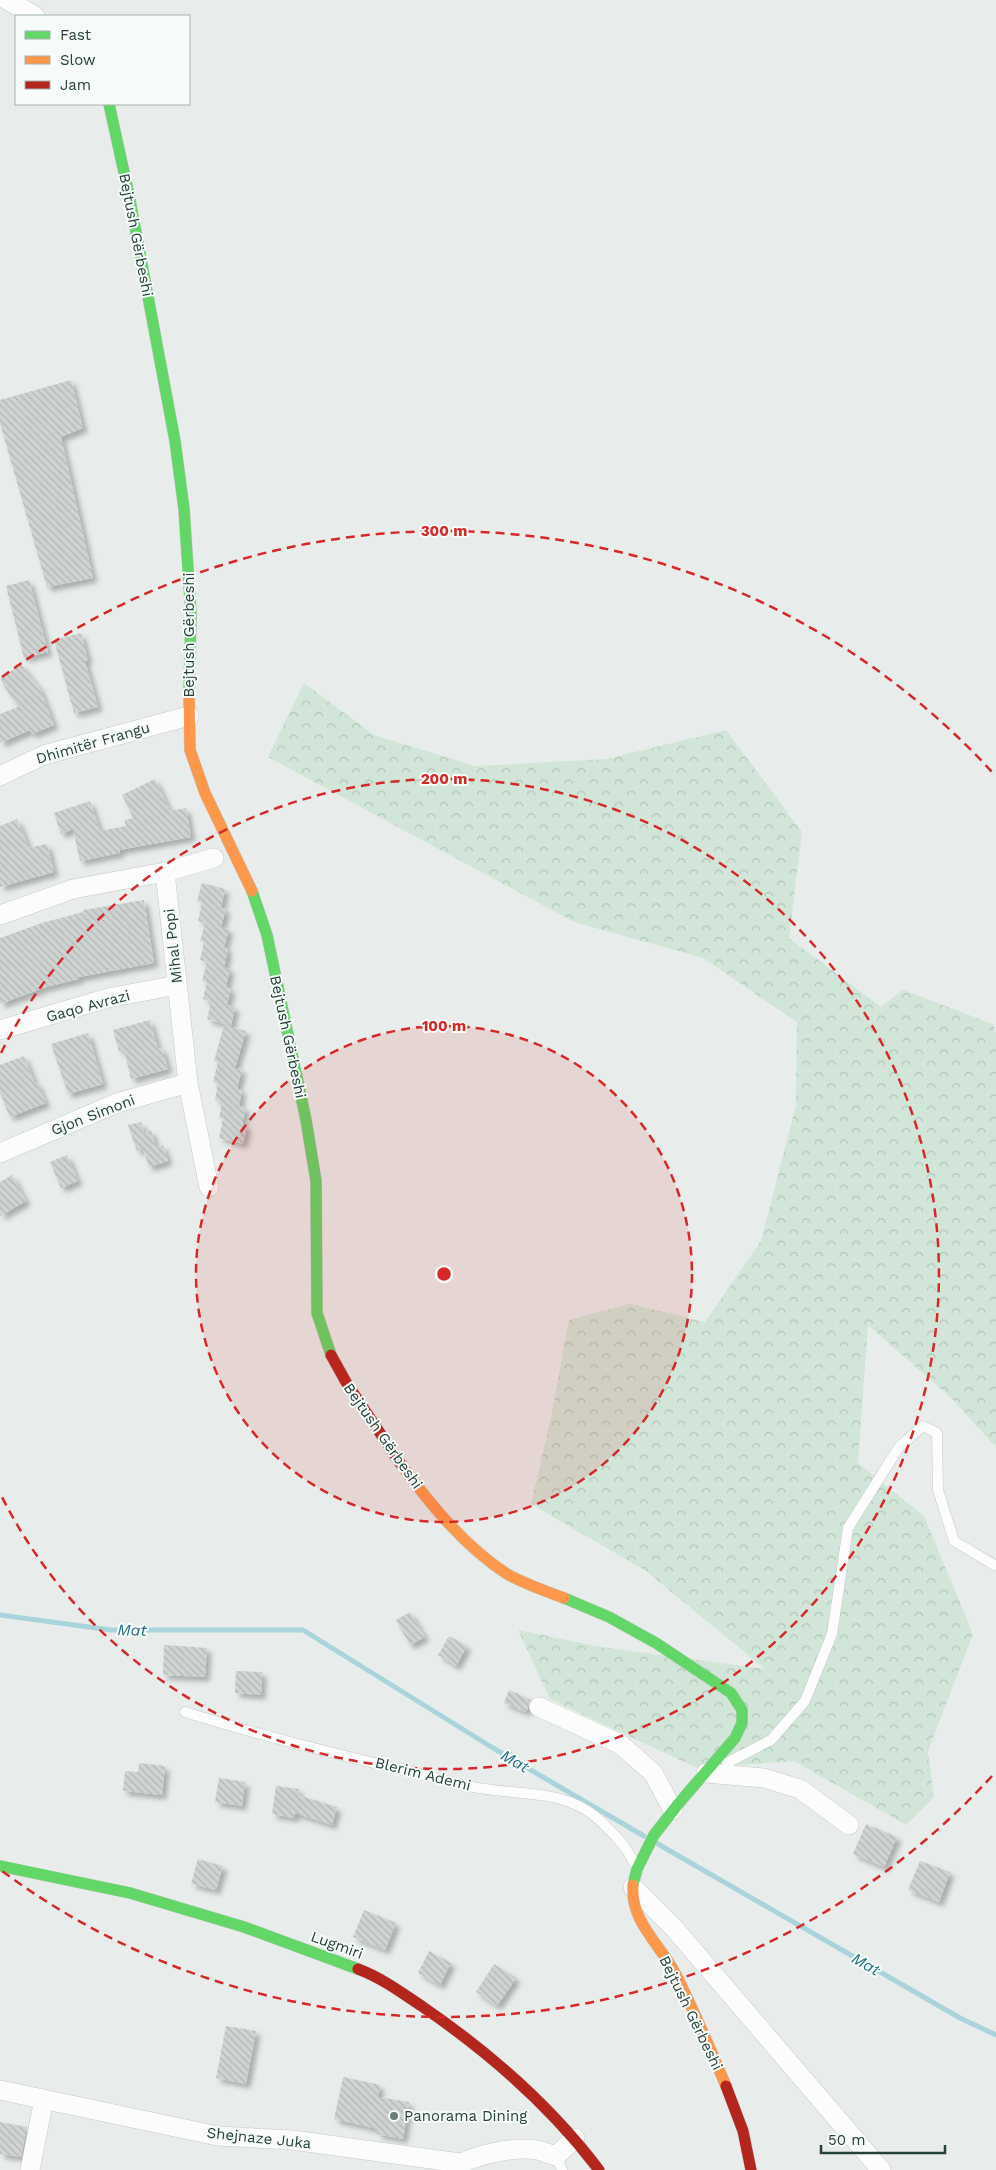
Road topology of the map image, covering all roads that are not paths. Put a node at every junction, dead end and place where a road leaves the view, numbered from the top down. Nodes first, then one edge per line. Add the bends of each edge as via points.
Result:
1 (7, 0) edge
2 (33, 15) edge
3 (109, 105) edge
4 (189, 716) junction
5 (0, 776) edge
6 (214, 858) dead end
7 (164, 872) junction
8 (0, 915) edge
9 (177, 985) junction
10 (0, 1030) edge
11 (188, 1083) junction
12 (0, 1153) edge
13 (209, 1188) dead end
14 (996, 1566) edge
15 (539, 1708) dead end
16 (185, 1712) dead end
17 (706, 1774) junction
18 (672, 1810) junction
19 (849, 1825) dead end
20 (0, 1866) edge
21 (637, 1868) junction
22 (633, 1887) junction
23 (0, 2090) edge
24 (44, 2099) junction
25 (575, 2138) junction
26 (559, 2163) edge
27 (456, 2166) edge
28 (30, 2170) edge
29 (599, 2170) edge
30 (751, 2170) edge
31 (881, 2170) edge

1 - 2 street
3 - 4 street, Bejtush Gërbeshi via 148,294 184,509 191,614
4 - 5 street, Dhimitër Frangu via 44,755
4 - 17 street, Bejtush Gërbeshi via 190,750 197,773 246,876 267,935 316,1181 317,1313 320,1332 329,1352 406,1472 433,1506 482,1554 528,1585 608,1616 642,1635 731,1693 742,1705 740,1730
6 - 7 street
7 - 8 street via 73,889
7 - 9 street, Mihal Popi
9 - 10 street, Gaqo Avrazi via 108,998
9 - 11 street, Mihal Popi
11 - 12 street, Gjon Simoni via 117,1103
11 - 13 street, Mihal Popi
14 - 17 lane via 954,1541 938,1490 937,1433 923,1426 899,1447 848,1528 832,1634 805,1701 771,1740
15 - 18 street via 620,1744 652,1774
16 - 21 lane, Blerim Ademi via 250,1732 466,1786 565,1800 595,1817 628,1851
17 - 18 street, Bejtush Gërbeshi
17 - 19 street via 764,1778 800,1789
18 - 21 street, Bejtush Gërbeshi
20 - 25 street, Lugmiri via 140,1896 244,1927 377,1976 467,2036 511,2073
21 - 22 street, Bejtush Gërbeshi
22 - 30 street, Bejtush Gërbeshi via 634,1910 674,1971 743,2127
22 - 31 street via 674,1928
23 - 24 street, Shejnaze Juka
24 - 27 street, Shejnaze Juka via 218,2136 292,2140
24 - 28 street
25 - 26 street
25 - 29 street, Lugmiri
26 - 27 street via 536,2150 522,2150 496,2153

